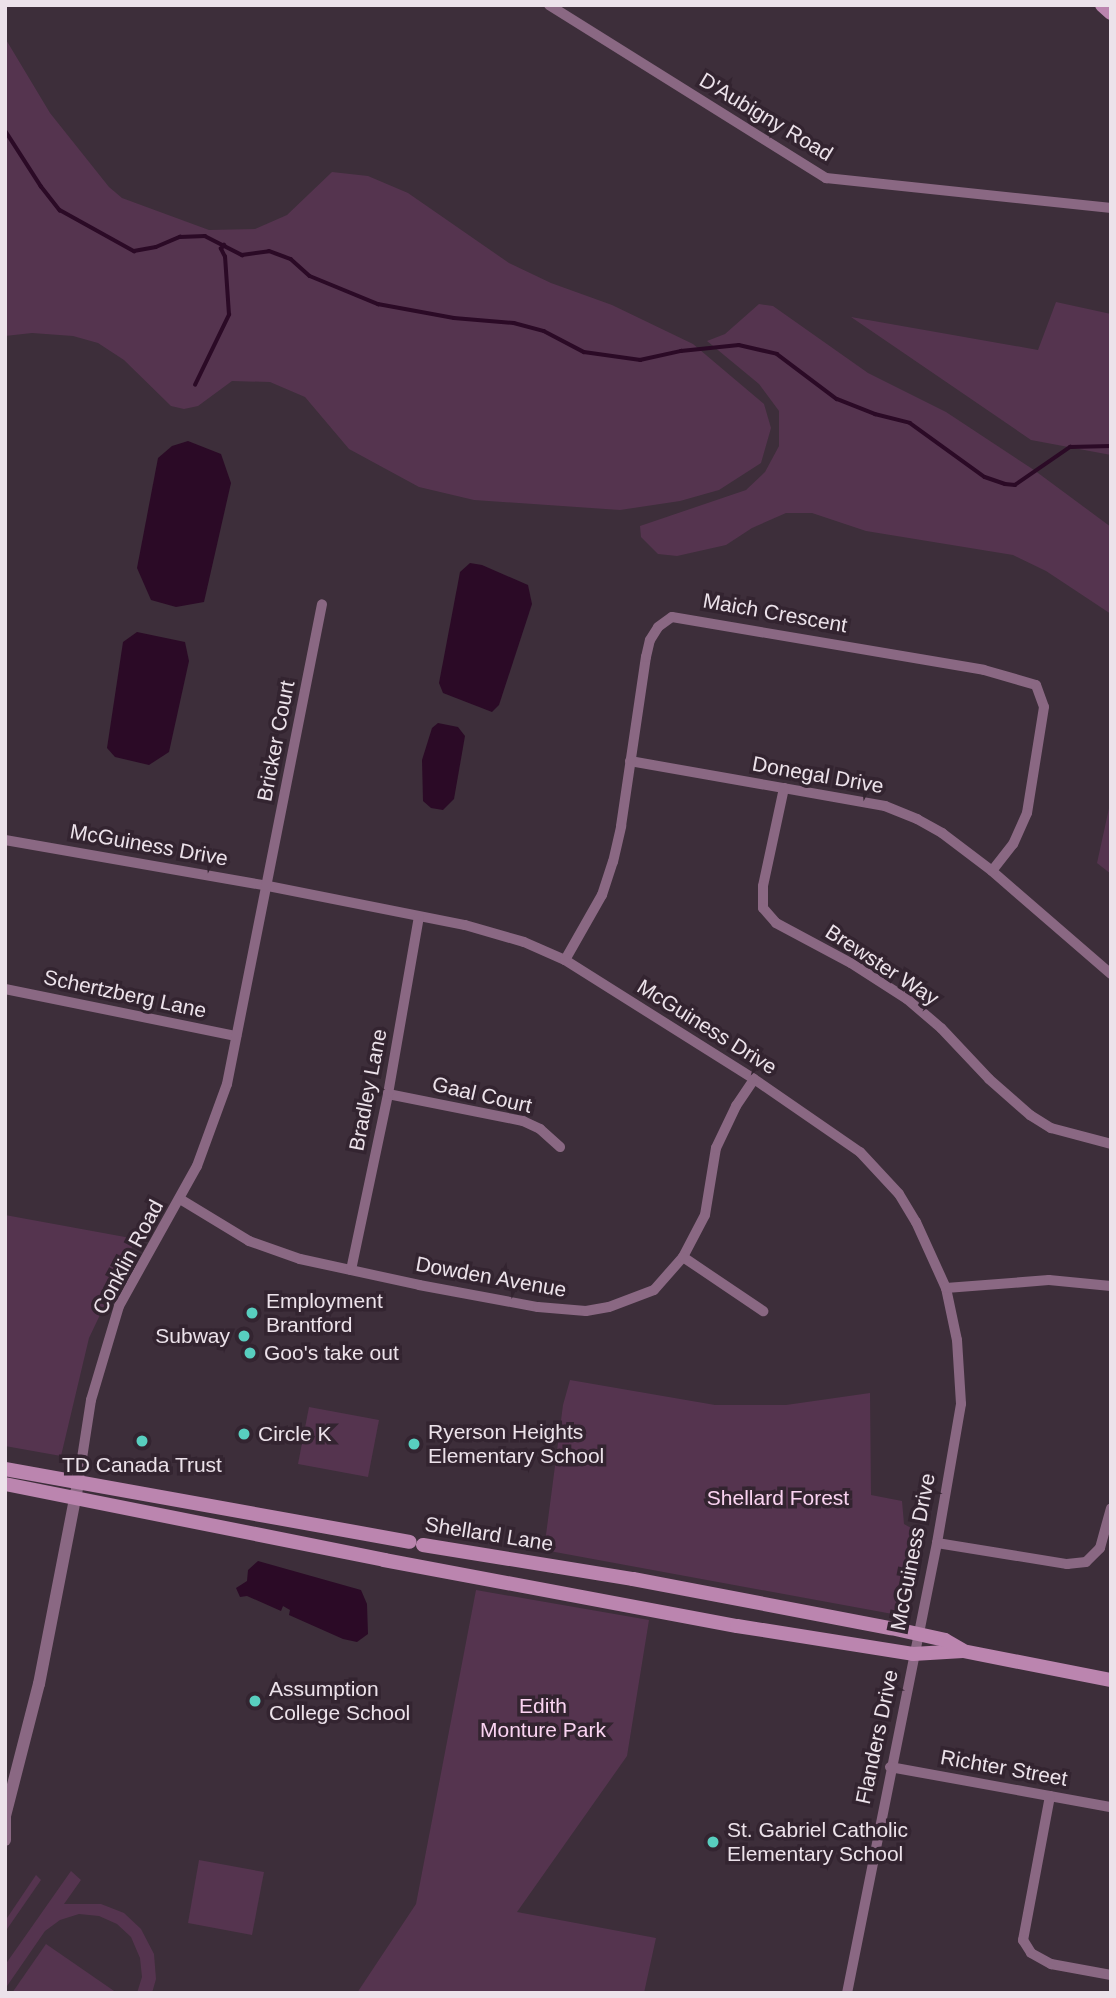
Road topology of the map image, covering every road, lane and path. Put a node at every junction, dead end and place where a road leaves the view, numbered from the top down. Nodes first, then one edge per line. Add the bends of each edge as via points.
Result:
1 (549, 5) edge
2 (1102, 5) edge
3 (1111, 13) edge
4 (1111, 208) edge
5 (322, 604) dead end
6 (630, 761) junction
7 (784, 788) junction
8 (5, 840) edge
9 (992, 871) junction
10 (268, 886) junction
11 (419, 917) junction
12 (565, 960) junction
13 (1111, 974) edge
14 (5, 989) edge
15 (236, 1037) junction
16 (754, 1079) junction
17 (388, 1094) junction
18 (1111, 1144) edge
19 (561, 1147) dead end
20 (180, 1199) junction
21 (683, 1256) junction
22 (351, 1270) junction
23 (1111, 1286) edge
24 (946, 1288) junction
25 (763, 1311) dead end
26 (5, 1469) edge
27 (5, 1484) edge
28 (78, 1484) junction
29 (76, 1499) junction
30 (1111, 1508) edge
31 (937, 1543) junction
32 (917, 1634) junction
33 (963, 1651) junction
34 (913, 1654) junction
35 (1111, 1680) edge
36 (890, 1767) junction
37 (1050, 1796) junction
38 (1111, 1807) edge
39 (5, 1817) edge
40 (5, 1840) edge
41 (1111, 1975) edge
42 (847, 1993) edge

1 - 4 street, D'Aubigny Road via 826,178
2 - 3 main road
5 - 10 street, Bricker Court
6 - 7 street, Donegal Drive
6 - 9 street, Maich Crescent via 650,640 663,621 672,617 1017,677 1036,685 1044,707 1027,813 1013,844
6 - 12 street, Maich Crescent via 621,826 602,895
7 - 9 street, Donegal Drive via 886,806 942,833
7 - 18 street, Brewster Way via 763,886 763,908 776,923 907,999 1030,1115 1051,1128
8 - 10 street, McGuiness Drive
9 - 13 street, Donegal Drive
10 - 11 street, McGuiness Drive
10 - 15 street, Conklin Road
11 - 12 street, McGuiness Drive via 501,934
11 - 17 street, Bradley Lane
12 - 16 street, McGuiness Drive
14 - 15 street, Schertzberg Lane
15 - 20 street, Conklin Road via 210,1136
16 - 21 street, Dowden Avenue via 716,1147 705,1215
16 - 24 street, McGuiness Drive via 875,1166 916,1222
17 - 19 street, Gaal Court via 523,1121
17 - 22 street, Bradley Lane
20 - 22 street, Dowden Avenue via 273,1251
20 - 28 street, Conklin Road via 119,1306 91,1400
21 - 22 street, Dowden Avenue via 654,1290 586,1311 538,1307
21 - 25 street
23 - 24 street via 1049,1280
24 - 31 street, McGuiness Drive via 957,1340 961,1404
26 - 28 main road, Shellard Lane
27 - 29 main road, Shellard Lane
28 - 29 street, Conklin Road
28 - 32 main road, Shellard Lane via 633,1579
29 - 34 main road, Shellard Lane via 737,1626
29 - 39 street, Conklin Road via 36,1696
30 - 31 street via 1100,1548 1086,1562 1066,1564
31 - 32 street, McGuiness Drive
32 - 33 main road, Shellard Lane via 945,1640
32 - 34 street, McGuiness Drive
33 - 34 main road, Shellard Lane
33 - 35 main road, Shellard Lane
34 - 36 street, Flanders Drive
36 - 37 street, Richter Street
36 - 42 street, Flanders Drive
37 - 38 street, Richter Street
37 - 41 street via 1023,1940 1031,1953 1051,1965
39 - 40 street, Conklin Road

